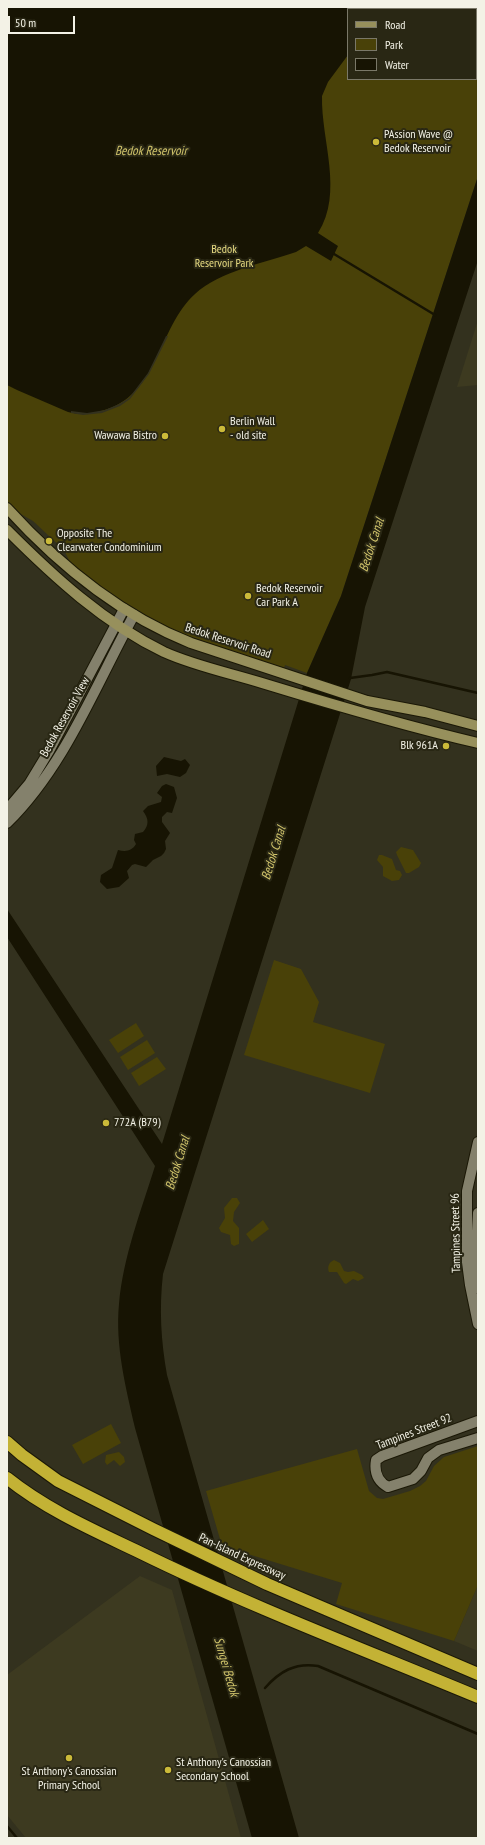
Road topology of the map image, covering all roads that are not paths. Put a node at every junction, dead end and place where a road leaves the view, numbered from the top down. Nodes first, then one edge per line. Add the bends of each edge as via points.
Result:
1 (7, 508) edge
2 (7, 530) edge
3 (124, 609) junction
4 (134, 615) junction
5 (116, 623) junction
6 (126, 630) junction
7 (478, 726) edge
8 (478, 743) edge
9 (7, 810) edge
10 (7, 823) edge
11 (478, 1142) edge
12 (478, 1213) edge
13 (476, 1297) edge
14 (478, 1324) edge
15 (478, 1421) edge
16 (478, 1438) edge
17 (7, 1442) edge
18 (7, 1478) edge
19 (478, 1674) edge
20 (478, 1697) edge

1 - 3 main road, Bedok Reservoir Road via 66,564
2 - 5 main road via 53,575
3 - 4 main road, Bedok Reservoir Road
3 - 5 street, Bedok Reservoir View
4 - 6 street, Bedok Reservoir View
4 - 7 main road, Bedok Reservoir Road via 166,634 191,644 367,701 425,712
5 - 6 main road
5 - 9 street, Bedok Reservoir View via 49,751 29,784
6 - 8 main road via 165,652 196,664 364,714
6 - 10 street, Bedok Reservoir View via 78,722 50,769 33,795
11 - 13 street, Tampines Street 96 via 467,1191 467,1262
12 - 13 street, Tampines Street 96
13 - 14 street, Tampines Street 96
15 - 16 street, Tampines Street 92 via 382,1456 376,1460 377,1476 381,1483 388,1487 414,1479 428,1458 439,1450
17 - 19 highway, Pan-Island Expressway via 58,1481 153,1529 267,1584
18 - 20 highway via 60,1514 157,1561 256,1606

